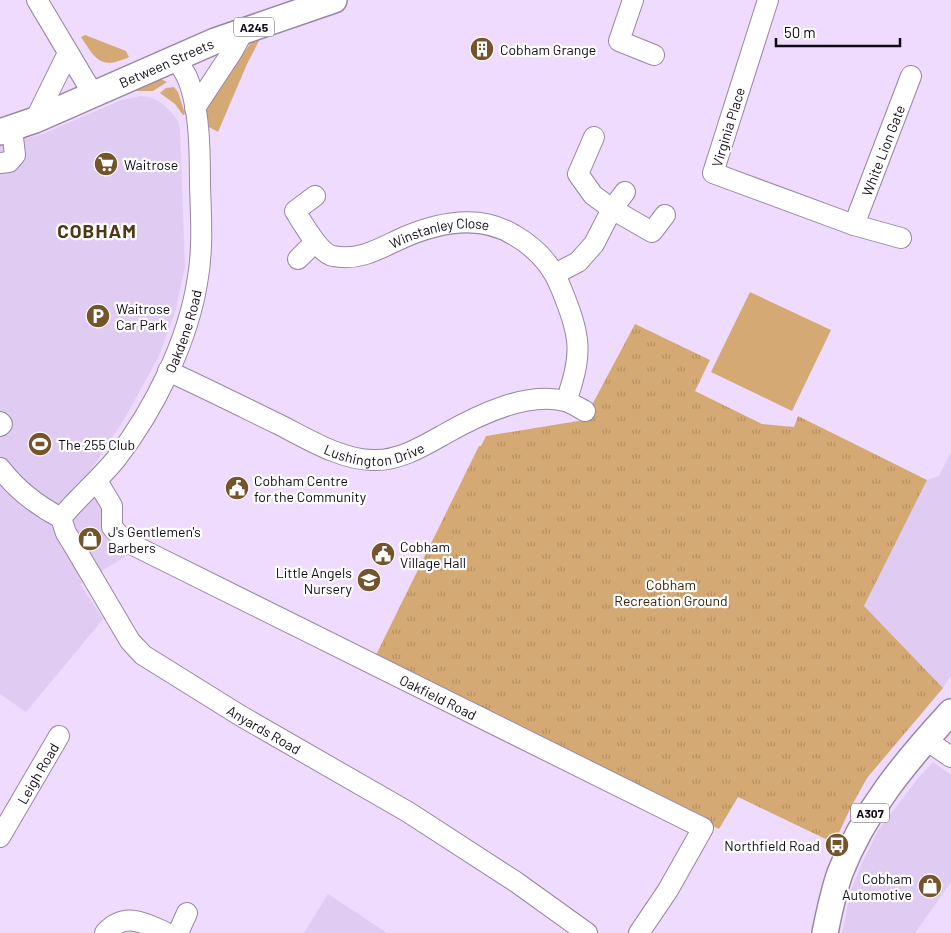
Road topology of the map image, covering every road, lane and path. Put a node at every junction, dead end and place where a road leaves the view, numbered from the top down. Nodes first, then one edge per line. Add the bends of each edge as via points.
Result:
1 (37, 0) edge
2 (334, 0) edge
3 (633, 0) edge
4 (768, 0) edge
5 (244, 30) junction
6 (68, 53) junction
7 (654, 55) dead end
8 (176, 58) junction
9 (911, 76) dead end
10 (93, 94) junction
11 (195, 108) junction
12 (35, 120) junction
13 (6, 130) edge
14 (594, 137) dead end
15 (0, 164) edge
16 (625, 192) dead end
17 (315, 196) dead end
18 (612, 209) junction
19 (665, 215) dead end
20 (854, 224) junction
21 (902, 238) dead end
22 (316, 242) junction
23 (298, 259) dead end
24 (556, 274) junction
25 (168, 371) junction
26 (566, 401) junction
27 (586, 411) dead end
28 (0, 422) edge
29 (0, 426) edge
30 (0, 468) edge
31 (97, 481) junction
32 (61, 518) junction
33 (951, 712) edge
34 (59, 736) dead end
35 (926, 740) junction
36 (951, 757) edge
37 (0, 836) edge
38 (187, 913) dead end
39 (105, 933) edge
40 (167, 933) edge
41 (178, 933) edge
42 (587, 933) edge
43 (639, 933) edge
44 (825, 933) edge

1 - 6 street
2 - 5 main road, Between Streets / A245
3 - 7 street via 619,41
4 - 20 street, Virginia Place via 713,173
5 - 8 main road, Between Streets / A245
5 - 11 street
6 - 10 street
6 - 12 street
8 - 10 main road, Between Streets / A245
8 - 11 street, Oakdene Road via 188,79
9 - 20 street, White Lion Gate
10 - 12 main road, Between Streets / A245
11 - 25 street, Oakdene Road via 200,151 200,262 186,326
12 - 13 main road, Between Streets / A245
13 - 15 street via 15,155
14 - 18 street via 578,174 593,195
16 - 18 street
17 - 22 street, Winstanley Close via 294,211
18 - 19 street via 652,232
18 - 24 street via 594,244 578,262
20 - 21 street
22 - 23 street
22 - 24 street, Winstanley Close via 330,256 348,258 364,256 434,226 486,223 506,229 523,240
24 - 26 street, Winstanley Close via 572,314 578,340 576,373
25 - 26 street, Lushington Drive via 346,456 366,460 401,456 478,416 519,402
25 - 31 street, Oakdene Road via 140,425
26 - 27 street, Lushington Drive
28 - 29 street
30 - 32 street via 13,485
31 - 32 street, Oakdene Road
31 - 43 street, Oakfield Road via 112,506 112,527 133,545 703,828
32 - 42 street, Anyards Road via 66,533 130,641 143,655 241,716 408,812
33 - 35 main road, A307
34 - 37 street, Leigh Road
35 - 36 street
35 - 44 main road, A307 via 896,776 859,832 840,874
38 - 41 street
39 - 40 street via 112,926 128,920

